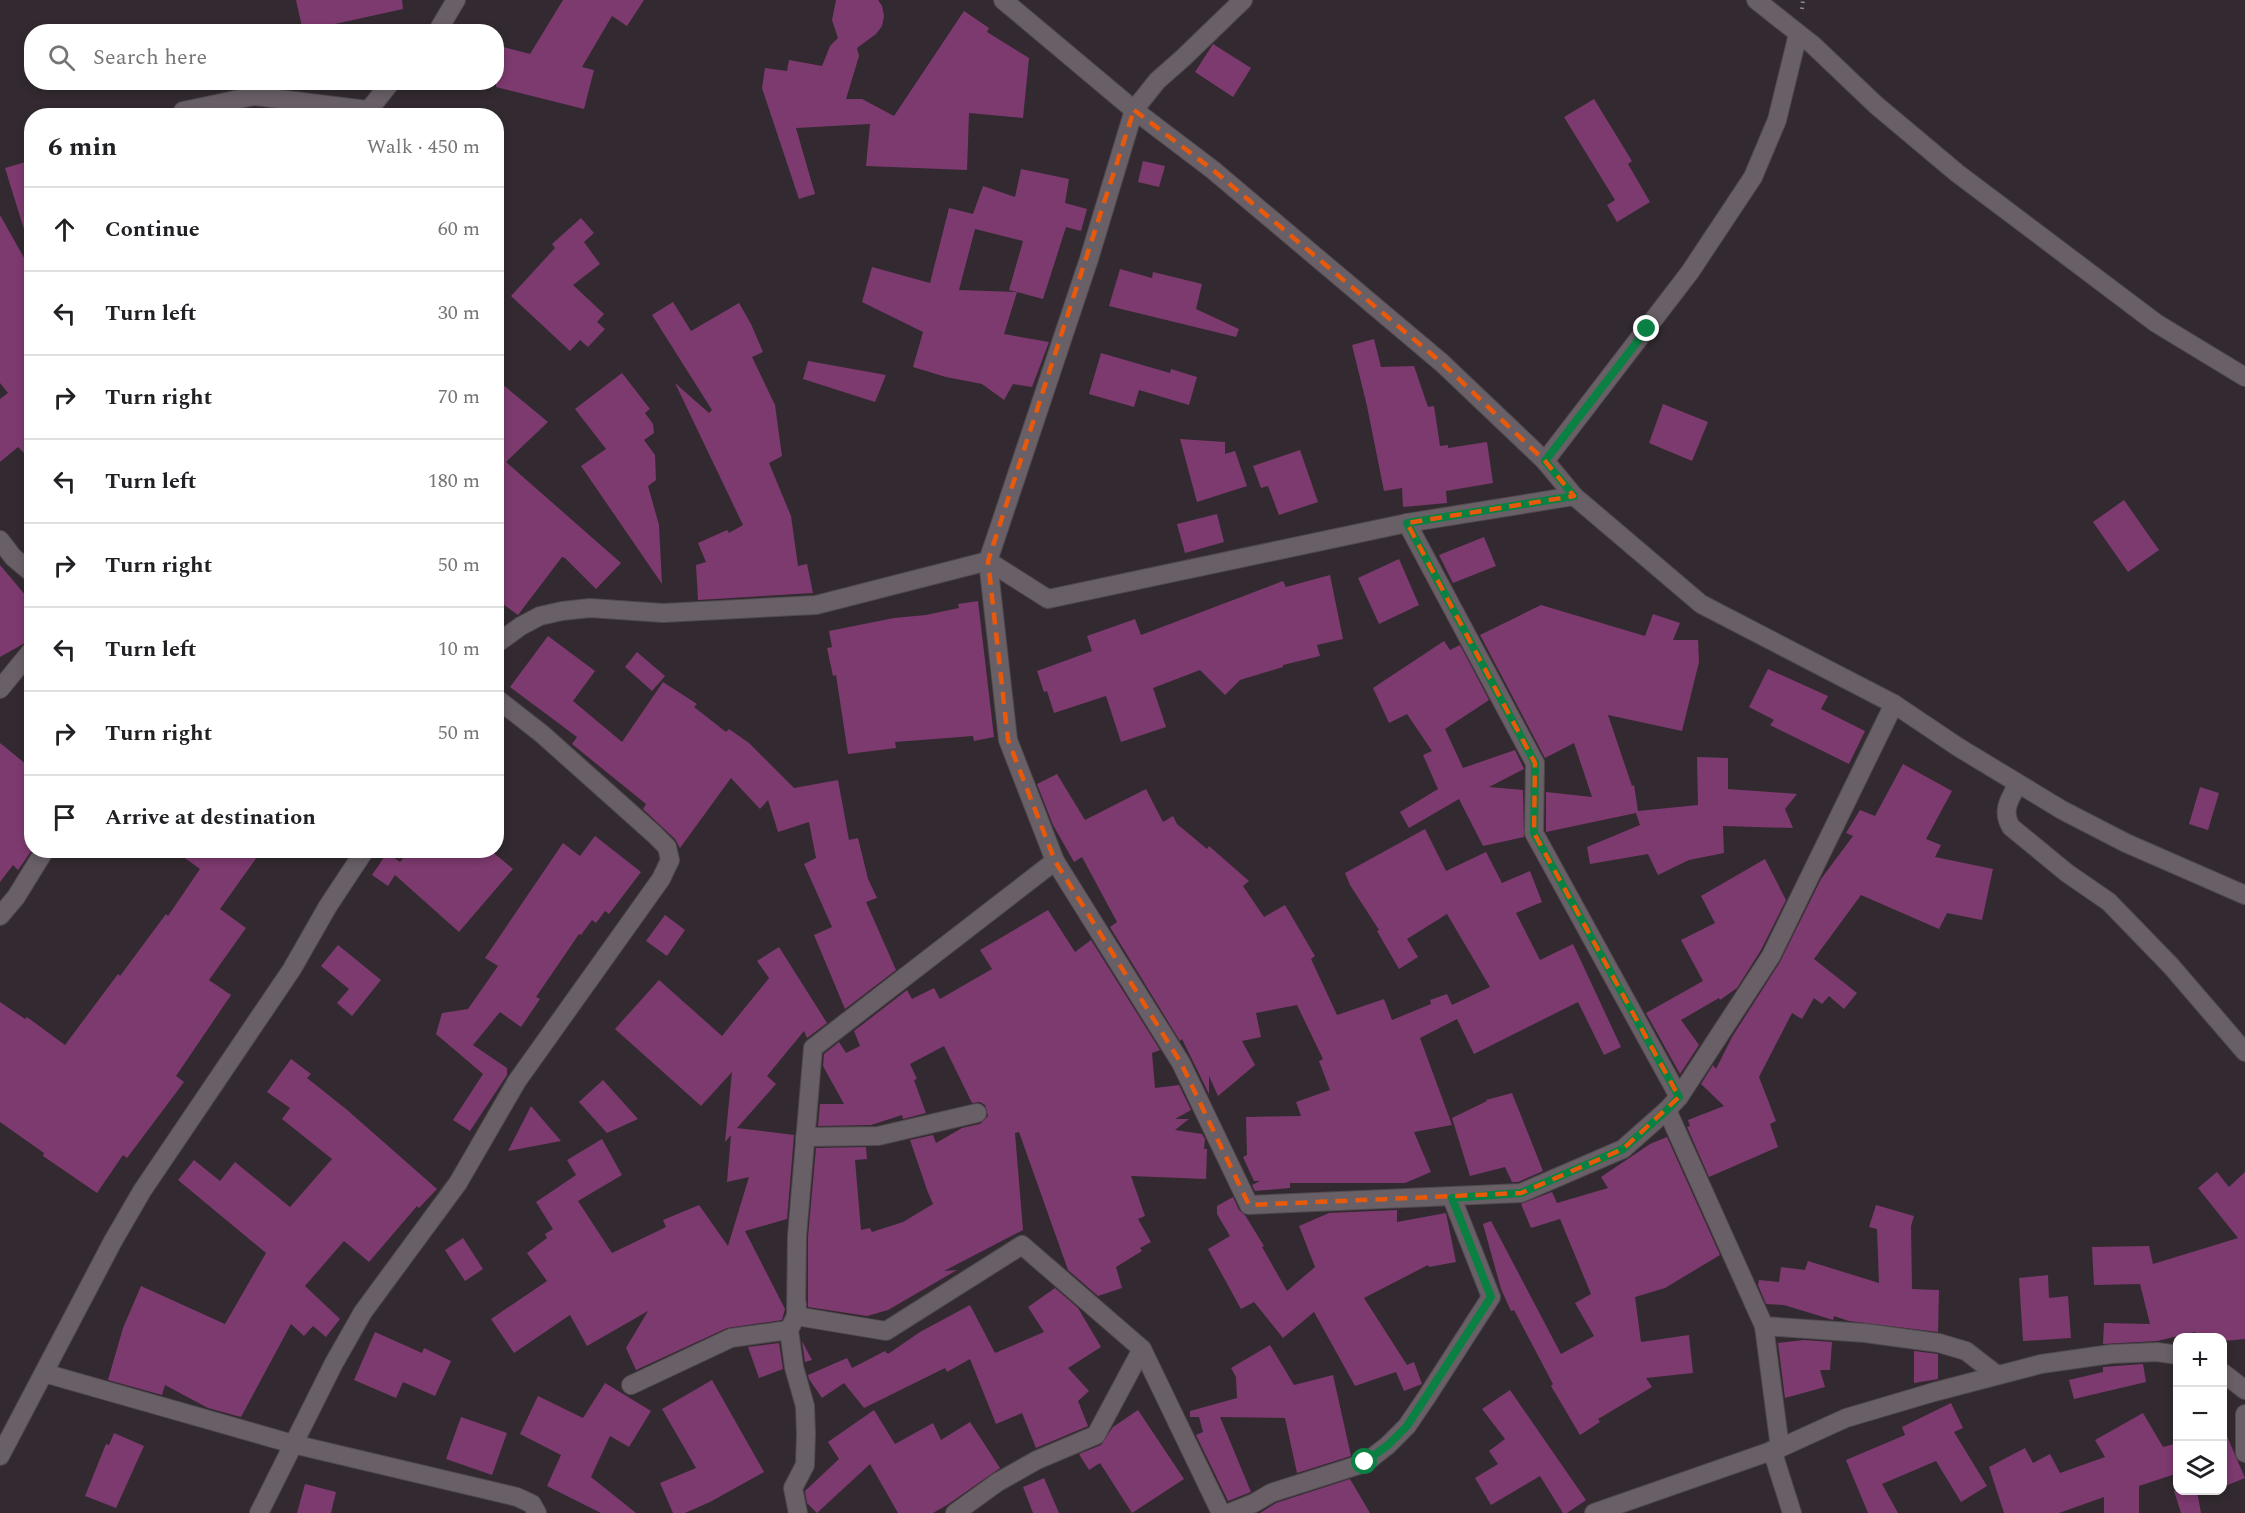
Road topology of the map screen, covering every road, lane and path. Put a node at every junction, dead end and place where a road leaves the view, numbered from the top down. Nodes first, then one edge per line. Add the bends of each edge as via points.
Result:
1 (456, 0) edge
2 (1004, 0) edge
3 (1243, 0) edge
4 (1756, 0) edge
5 (441, 24) edge
6 (1798, 34) junction
7 (384, 90) edge
8 (197, 108) edge
9 (332, 108) edge
10 (369, 108) edge
11 (1134, 110) junction
12 (2245, 377) edge
13 (1545, 461) junction
14 (1574, 496) junction
15 (1407, 523) junction
16 (0, 540) edge
17 (988, 561) junction
18 (24, 566) edge
19 (504, 638) edge
20 (24, 660) edge
21 (0, 689) edge
22 (504, 704) edge
23 (1894, 704) junction
24 (2018, 784) junction
25 (40, 858) edge
26 (360, 858) edge
27 (1055, 861) junction
28 (2245, 895) edge
29 (0, 916) edge
30 (2245, 1052) edge
31 (1673, 1104) junction
32 (977, 1113) dead end
33 (805, 1137) junction
34 (1452, 1198) junction
35 (793, 1323) junction
36 (1764, 1326) junction
37 (1142, 1349) junction
38 (2173, 1354) edge
39 (44, 1373) junction
40 (2227, 1375) edge
41 (1997, 1376) junction
42 (630, 1385) dead end
43 (2245, 1390) edge
44 (2245, 1414) edge
45 (292, 1443) junction
46 (1776, 1449) junction
47 (2245, 1453) edge
48 (0, 1456) edge
49 (259, 1513) edge
50 (537, 1513) edge
51 (798, 1513) edge
52 (955, 1513) edge
53 (1221, 1513) edge
54 (1229, 1513) edge
55 (1594, 1513) edge
56 (1792, 1513) edge

1 - 5 street
2 - 11 street
3 - 11 street via 1157,81
4 - 6 street
6 - 12 street via 1957,173 2156,323
6 - 13 street via 1777,120 1753,177 1690,272
7 - 10 street
8 - 9 street via 254,96
11 - 13 street via 1213,170 1442,363
11 - 17 street via 1089,259
13 - 14 street
14 - 15 street
14 - 23 street via 1701,604
15 - 17 street via 1047,599
15 - 31 street via 1535,763 1534,833
16 - 18 street
17 - 19 street via 816,605 673,613 590,608 562,611 540,616
17 - 27 street via 1008,740
20 - 21 street
22 - 45 street via 661,840 670,860 640,911 517,1081 458,1183 363,1312
23 - 24 street
23 - 31 street via 1772,956
24 - 28 street via 2126,843
24 - 30 street via 2006,808 2011,827 2109,902
25 - 29 street
26 - 39 street via 292,969 142,1191
27 - 33 street via 813,1048
27 - 34 street via 1181,1063 1249,1205
31 - 34 street via 1623,1149 1521,1193
31 - 36 street
32 - 33 street via 878,1136
33 - 35 street
34 - 54 street via 1491,1297 1428,1395 1401,1432 1365,1462 1271,1492
35 - 37 street via 886,1331 1022,1245
35 - 42 street via 731,1338
35 - 51 street via 794,1367 805,1406 806,1434 805,1465 794,1488
36 - 41 street via 1939,1343 1966,1351
36 - 46 street
37 - 52 street via 1096,1435 998,1482
37 - 53 street
38 - 41 street via 2111,1354 2041,1364
39 - 45 street
39 - 48 street
40 - 43 street
41 - 46 street via 1846,1418
44 - 47 street
45 - 49 street
45 - 50 street via 517,1497 532,1504
46 - 55 street
46 - 56 street

